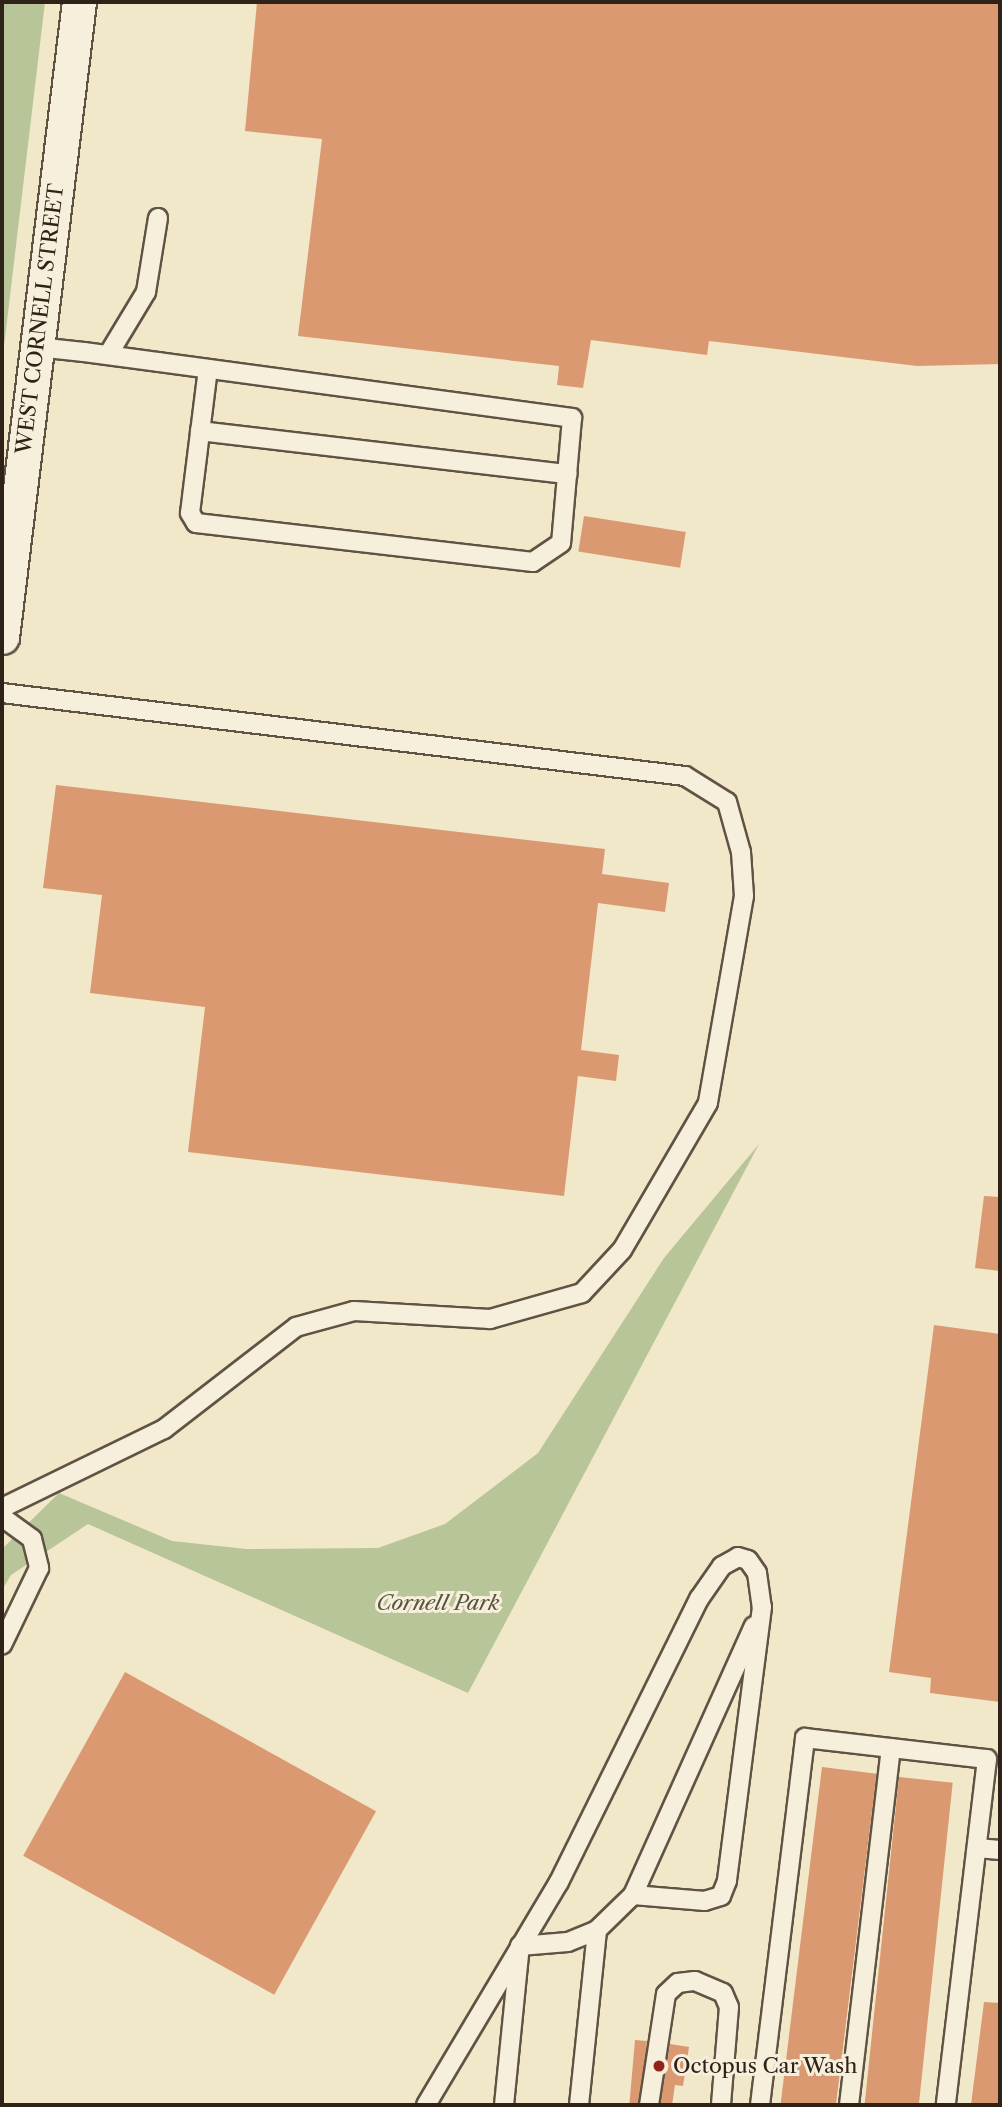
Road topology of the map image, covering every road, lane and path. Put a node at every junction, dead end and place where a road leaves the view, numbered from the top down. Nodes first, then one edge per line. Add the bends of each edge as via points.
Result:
1 (79, 2) edge
2 (158, 218) dead end
3 (37, 347) junction
4 (108, 355) junction
5 (208, 369) junction
6 (200, 431) junction
7 (567, 474) junction
8 (2, 637) edge
9 (2, 693) edge
10 (2, 1508) edge
11 (2, 1517) edge
12 (762, 1607) junction
13 (2, 1645) edge
14 (891, 1748) junction
15 (977, 1848) junction
16 (1000, 1850) edge
17 (633, 1895) junction
18 (597, 1930) junction
19 (520, 1946) junction
20 (426, 2105) edge
21 (504, 2105) edge
22 (579, 2105) edge
23 (649, 2105) edge
24 (721, 2105) edge
25 (760, 2105) edge
26 (849, 2105) edge
27 (946, 2105) edge

1 - 3 street, WEST CORNELL STREET
2 - 4 lane via 146,292
3 - 4 lane
3 - 8 street, WEST CORNELL STREET
4 - 5 lane
5 - 6 lane
5 - 7 lane via 572,418
6 - 7 lane
6 - 7 lane via 190,513 196,523 459,556 533,562 561,543
9 - 10 lane via 685,776 727,802 741,852 744,896 708,1103 622,1250 582,1293 490,1319 354,1311 296,1327 164,1429
11 - 13 lane via 32,1539 40,1568
12 - 17 lane
12 - 17 lane via 721,1896 705,1901
12 - 19 lane via 757,1573 748,1560 738,1557 723,1566 699,1599
14 - 15 lane via 987,1759
14 - 25 lane via 805,1738
14 - 26 lane
15 - 16 lane
15 - 27 lane
17 - 18 lane
18 - 19 lane via 568,1942
18 - 22 lane
19 - 20 lane
19 - 21 lane
23 - 24 lane via 666,1994 678,1983 695,1980 723,1993 729,2007

